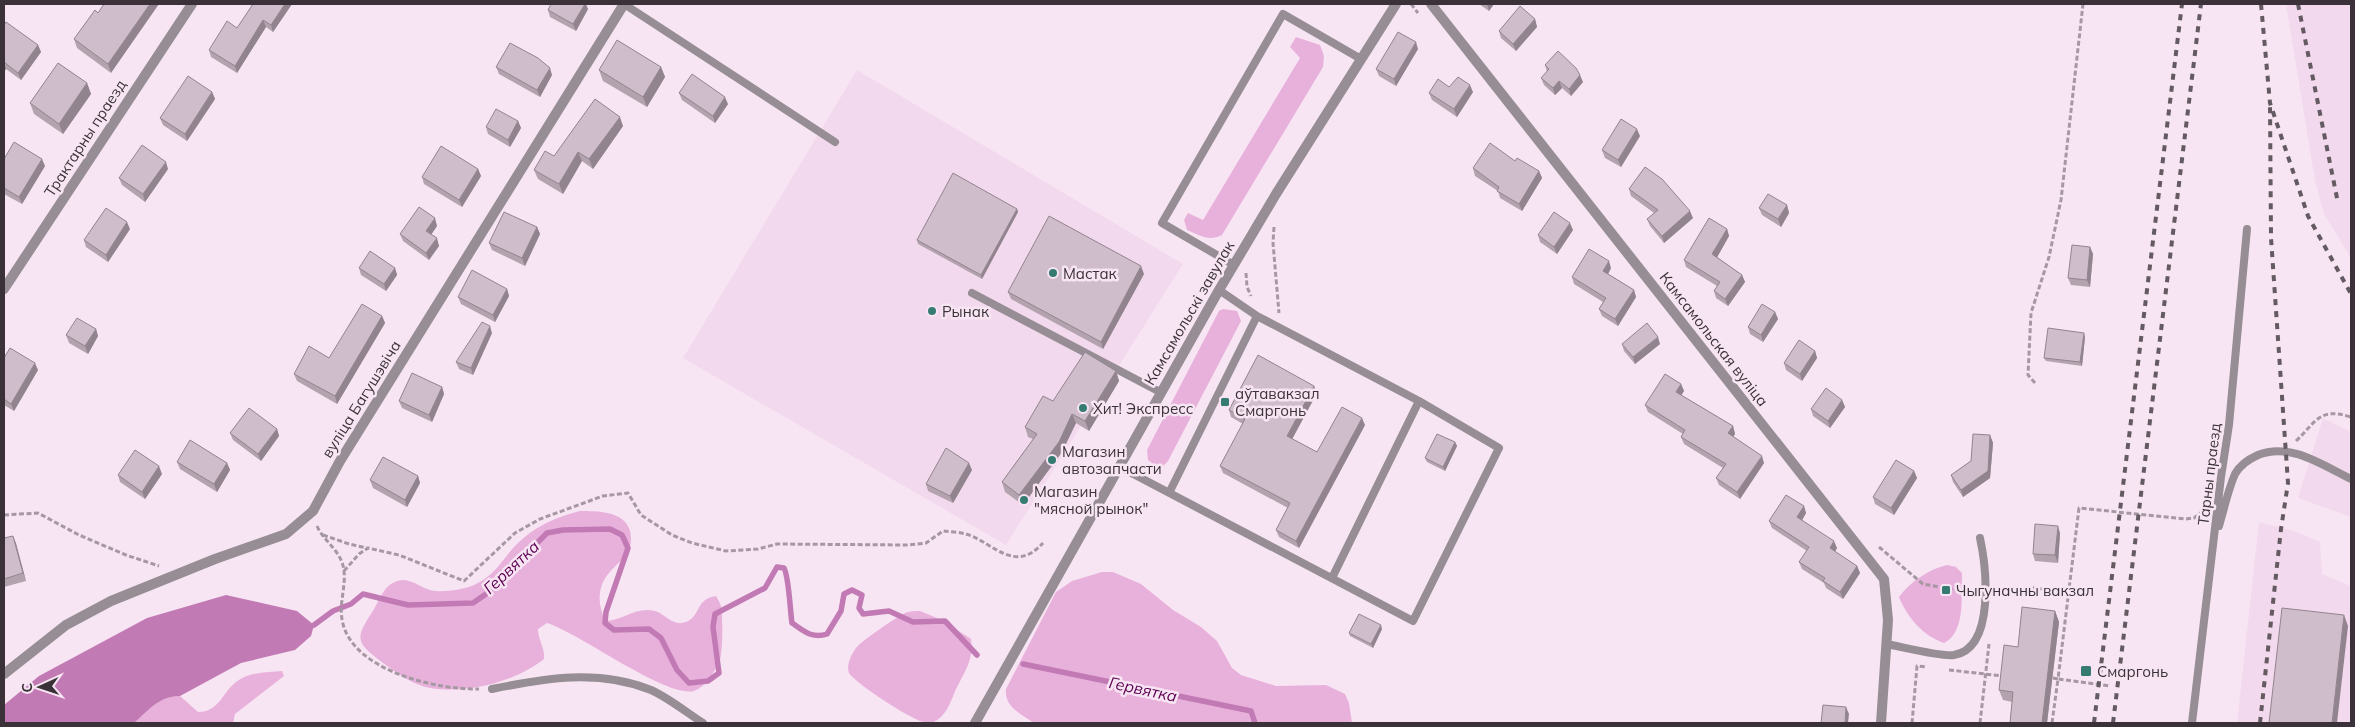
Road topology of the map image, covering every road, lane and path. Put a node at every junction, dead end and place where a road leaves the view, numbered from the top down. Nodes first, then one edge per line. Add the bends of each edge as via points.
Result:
1 (192, 4) edge
2 (624, 4) edge
3 (1396, 4) edge
4 (1431, 4) edge
5 (2083, 4) edge
6 (1361, 59) junction
7 (835, 142) dead end
8 (2247, 229) dead end
9 (1270, 230) dead end
10 (1234, 264) junction
11 (1246, 269) dead end
12 (4, 289) edge
13 (1219, 290) junction
14 (972, 293) dead end
15 (1255, 304) dead end
16 (1257, 316) junction
17 (1280, 321) dead end
18 (2035, 383) dead end
19 (1160, 392) junction
20 (1418, 401) junction
21 (2351, 417) edge
22 (2294, 442) dead end
23 (1120, 466) junction
24 (2351, 479) edge
25 (1170, 491) junction
26 (314, 511) junction
27 (4, 515) edge
28 (2185, 519) dead end
29 (319, 532) junction
30 (1980, 538) dead end
31 (1872, 542) dead end
32 (2214, 542) junction
33 (1042, 543) dead end
34 (368, 548) junction
35 (344, 571) junction
36 (181, 574) junction
37 (1332, 578) junction
38 (2069, 592) junction
39 (2075, 593) dead end
40 (1985, 594) junction
41 (1994, 605) dead end
42 (1990, 634) dead end
43 (1886, 644) junction
44 (1926, 667) dead end
45 (1946, 669) dead end
46 (1985, 673) junction
47 (4, 674) edge
48 (2006, 676) edge
49 (2053, 678) dead end
50 (2058, 679) junction
51 (2110, 686) dead end
52 (492, 688) joint
53 (703, 723) edge
54 (975, 723) edge
55 (1881, 723) edge
56 (1912, 723) edge
57 (1980, 723) edge
58 (2052, 723) edge
59 (2192, 723) edge

1 - 12 street, Трактарны праезд
2 - 7 lane
2 - 26 street, вуліца Багушэвіча via 340,461
3 - 6 street, Камсамольскі завулак
4 - 43 street, Камсамольская вуліца via 1884,579 1888,620
5 - 18 path via 2061,200 2050,256 2031,313 2028,375
6 - 10 street, Камсамольскі завулак
6 - 10 lane via 1283,14 1162,223
8 - 32 lane, Тарны праезд via 2229,425
9 - 17 path via 1275,223 1273,243
10 - 13 street, Камсамольскі завулак
11 - 15 path via 1247,287
13 - 16 lane
13 - 19 street, Камсамольскі завулак
14 - 19 lane
16 - 20 lane
16 - 25 lane
19 - 23 street, Камсамольскі завулак
20 - 37 lane
20 - 37 lane via 1499,448 1413,621
21 - 22 path via 2323,414
23 - 25 lane
23 - 54 street, Камсамольскі завулак
24 - 32 lane via 2287,450 2270,450 2250,458 2235,475
25 - 37 lane
26 - 29 path
26 - 36 street, вуліца Багушэвіча via 286,534
27 - 36 path via 38,513 126,555
28 - 38 path via 2079,508
29 - 34 path
29 - 35 path via 338,552
30 - 40 lane via 1986,574
31 - 40 path via 1923,584
32 - 59 lane, Тарны праезд
33 - 34 path via 1033,553 1018,556 998,553 967,534 943,531 926,543 909,545 778,544 726,551 672,535 641,515 628,494 602,496 540,519 515,533 464,581 399,555
34 - 35 path
35 - 52 path via 342,622 358,652 378,666 447,688
36 - 47 street, вуліца Багушэвіча via 111,601 66,625
38 - 39 path
38 - 41 path via 2034,588 1995,595
38 - 50 path
40 - 43 lane via 1980,631 1969,648 1956,655
42 - 46 path
43 - 55 street, Камсамольская вуліца
44 - 56 path via 1917,666
45 - 46 path
46 - 48 path
46 - 57 path
49 - 50 path
50 - 51 path
50 - 58 path
52 - 53 lane via 551,677 627,682 653,691

